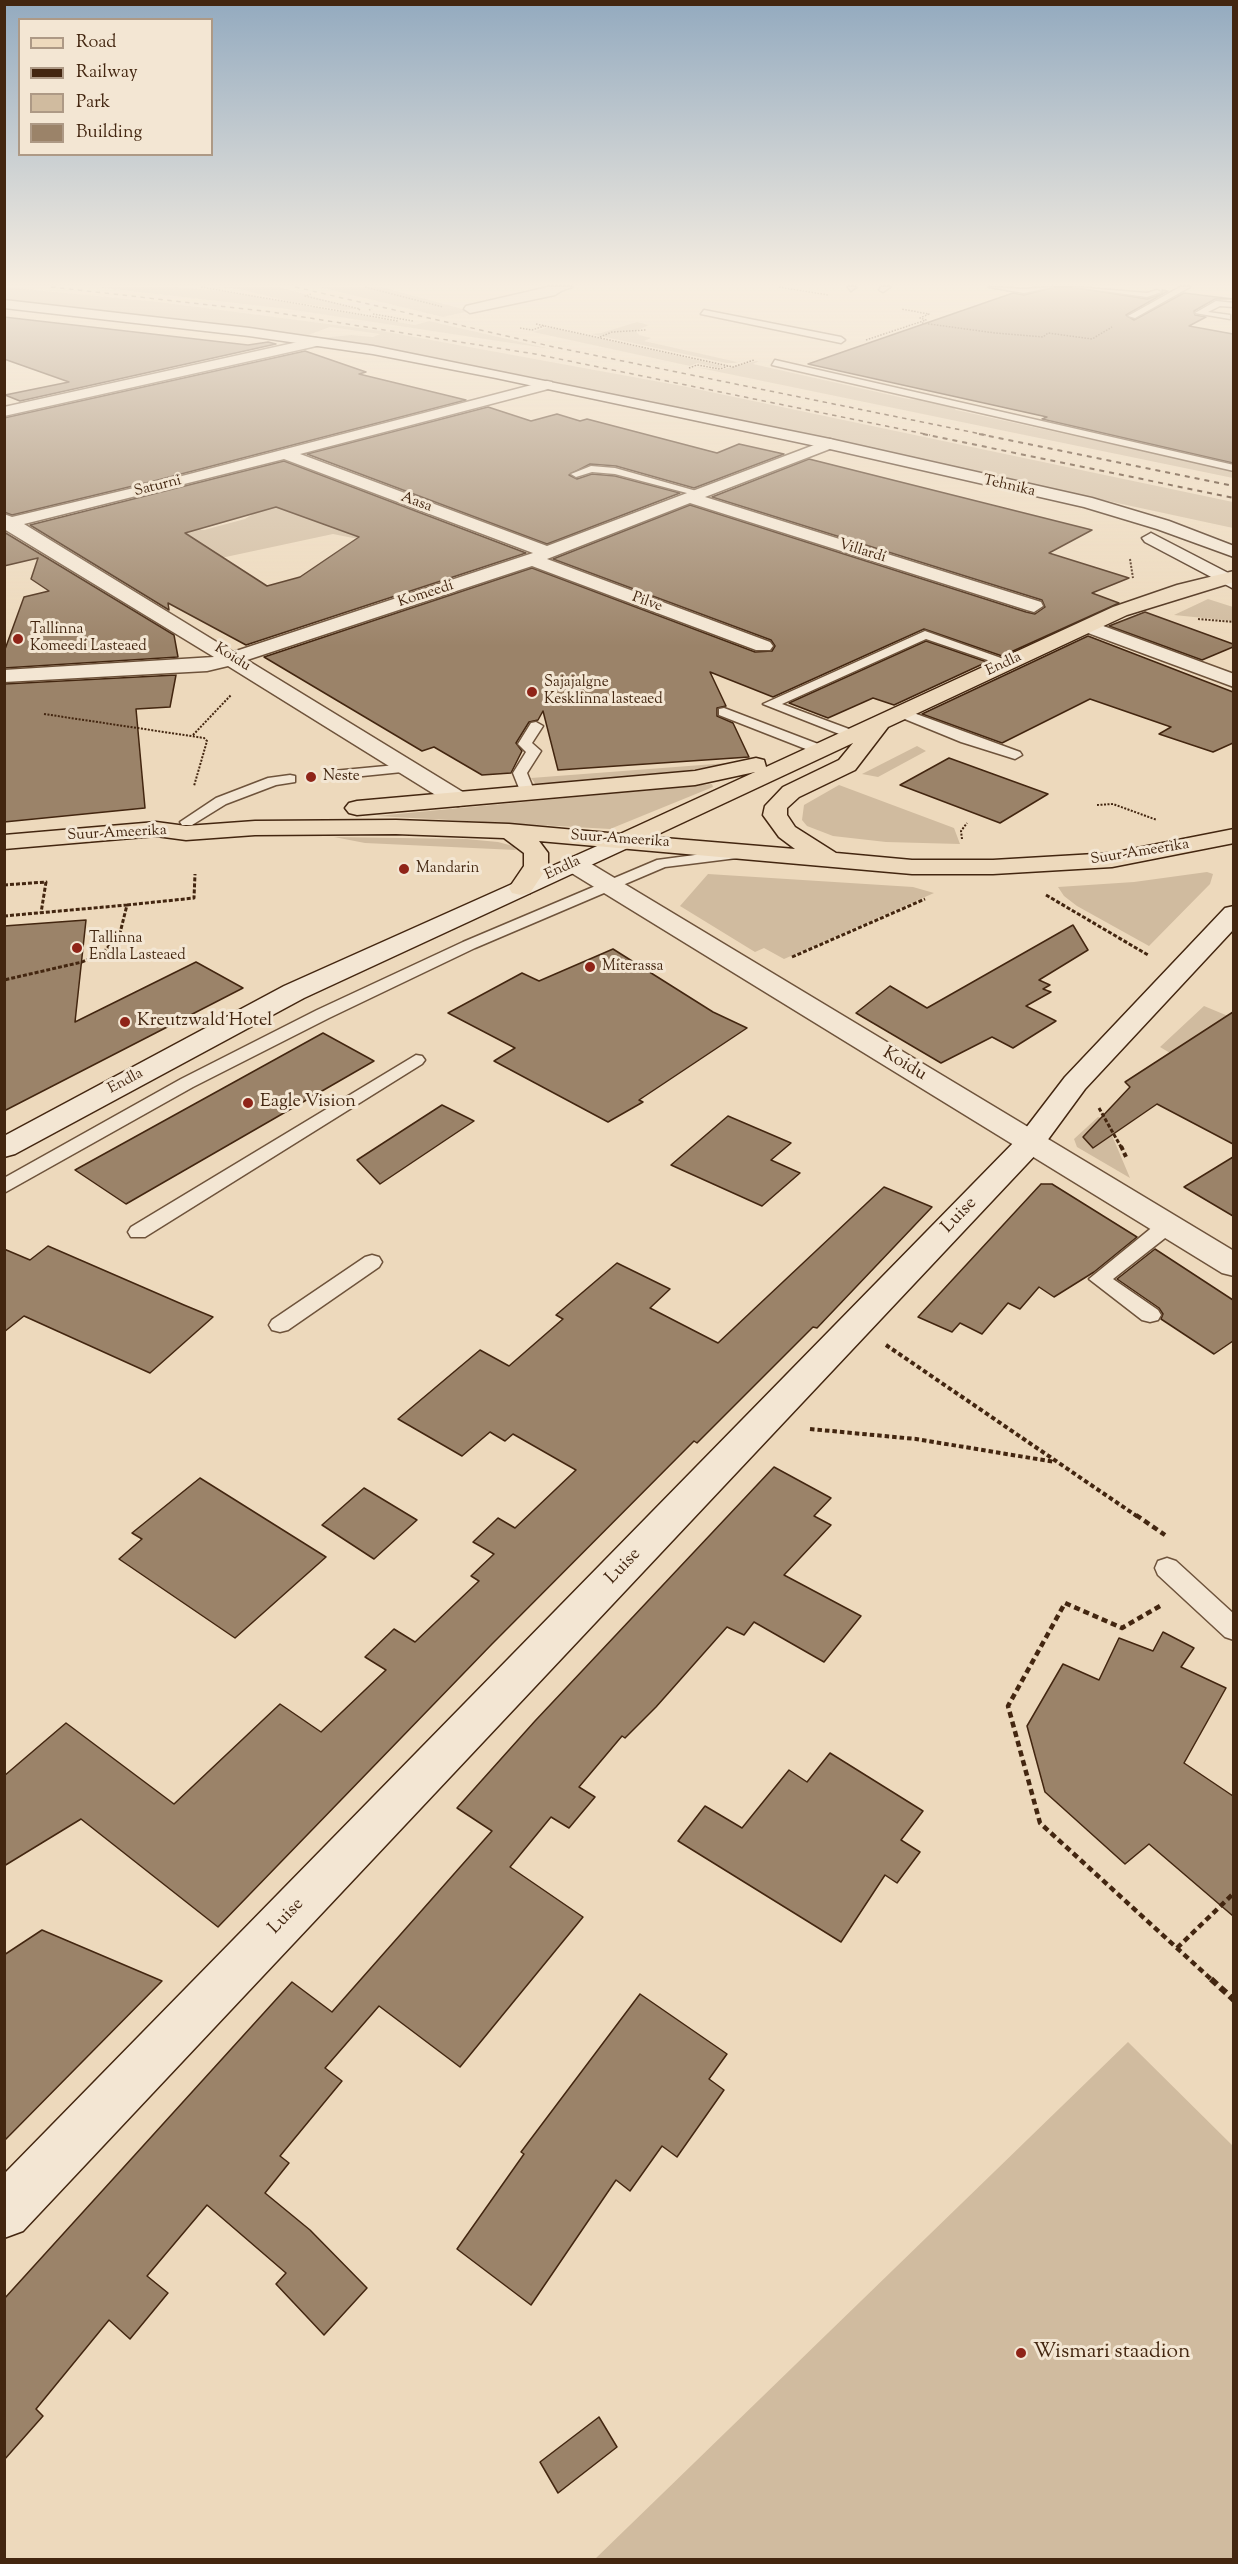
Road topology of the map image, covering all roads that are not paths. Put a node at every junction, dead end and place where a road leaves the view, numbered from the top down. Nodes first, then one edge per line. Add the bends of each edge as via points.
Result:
1 (28, 407) edge
2 (465, 407) edge
3 (651, 407) edge
4 (972, 407) edge
5 (4, 412) edge
6 (1023, 418) junction
7 (1035, 421) dead end
8 (830, 444) junction
9 (285, 454) junction
10 (1233, 464) edge
11 (576, 474) dead end
12 (696, 496) junction
13 (1059, 498) junction
14 (1086, 502) junction
15 (7, 522) edge
16 (1217, 528) dead end
17 (1233, 552) edge
18 (539, 556) junction
19 (1230, 579) edge
20 (1034, 606) dead end
21 (1087, 626) junction
22 (762, 646) dead end
23 (233, 658) junction
24 (1009, 663) junction
25 (4, 676) edge
26 (1233, 681) edge
27 (724, 712) dead end
28 (891, 717) junction
29 (536, 726) dead end
30 (852, 735) junction
31 (821, 750) junction
32 (1015, 755) dead end
33 (797, 761) junction
34 (407, 768) junction
35 (333, 775) dead end
36 (290, 779) dead end
37 (528, 793) junction
38 (458, 799) junction
39 (193, 818) junction
40 (156, 829) junction
41 (508, 831) junction
42 (1233, 836) edge
43 (624, 841) junction
44 (4, 842) edge
45 (761, 852) junction
46 (832, 858) junction
47 (574, 864) junction
48 (609, 885) junction
49 (521, 888) junction
50 (1233, 913) edge
51 (416, 1060) dead end
52 (1030, 1143) junction
53 (4, 1148) edge
54 (4, 1186) edge
55 (1167, 1226) junction
56 (138, 1232) dead end
57 (372, 1262) dead end
58 (1233, 1266) edge
59 (1150, 1315) dead end
60 (280, 1325) dead end
61 (1167, 1568) road end
62 (1233, 1630) edge
63 (4, 2212) edge

1 - 5 street
2 - 9 street, Saturni
3 - 8 street, Tehnika
4 - 6 lane
6 - 7 lane
6 - 10 lane
8 - 12 street, Komeedi
8 - 13 street, Tehnika
9 - 15 street, Saturni
9 - 18 street, Aasa
11 - 12 lane via 591,469 615,471
12 - 18 street, Komeedi
12 - 20 street, Villardi
13 - 14 street, Tehnika
13 - 19 street, Tehnika via 1157,541
14 - 16 street
14 - 17 street, Tehnika via 1163,525
15 - 23 street, Koidu
18 - 22 street, Pilve
18 - 23 street, Komeedi
19 - 21 main road, Endla via 1120,611
21 - 24 main road, Endla
21 - 26 street
23 - 25 street, Komeedi via 207,665
23 - 34 street, Koidu
24 - 28 main road, Endla
24 - 30 lane via 925,635 770,704
27 - 31 lane
28 - 30 main road, Endla
28 - 32 lane
28 - 46 main road via 848,765 791,792 776,806 775,815 787,832
29 - 37 lane via 525,744 534,751 520,772
30 - 31 main road, Endla
31 - 33 main road, Endla
33 - 37 main road via 695,778
33 - 43 main road, Endla
34 - 35 lane
34 - 38 street, Koidu
36 - 39 lane via 273,781 221,801
37 - 38 main road
38 - 39 main road
39 - 40 main road
40 - 41 main road, Suur-Ameerika via 186,832 396,827
40 - 44 main road, Suur-Ameerika
41 - 43 main road, Suur-Ameerika
41 - 49 main road via 529,843 536,853 536,866
42 - 46 main road, Suur-Ameerika via 1112,860 993,867 912,867
43 - 45 main road, Suur-Ameerika
43 - 47 street, Endla
45 - 46 main road, Suur-Ameerika
45 - 48 lane, Endla via 662,863
47 - 48 street, Koidu
47 - 49 street, Endla
48 - 52 street, Koidu
48 - 54 lane, Endla via 323,1014 187,1083
49 - 53 street, Endla via 294,992
50 - 52 street, Luise via 1075,1083
51 - 56 lane
52 - 55 street, Koidu
52 - 63 street, Luise
55 - 58 street, Koidu
55 - 59 lane via 1098,1279
57 - 60 lane
61 - 62 lane

